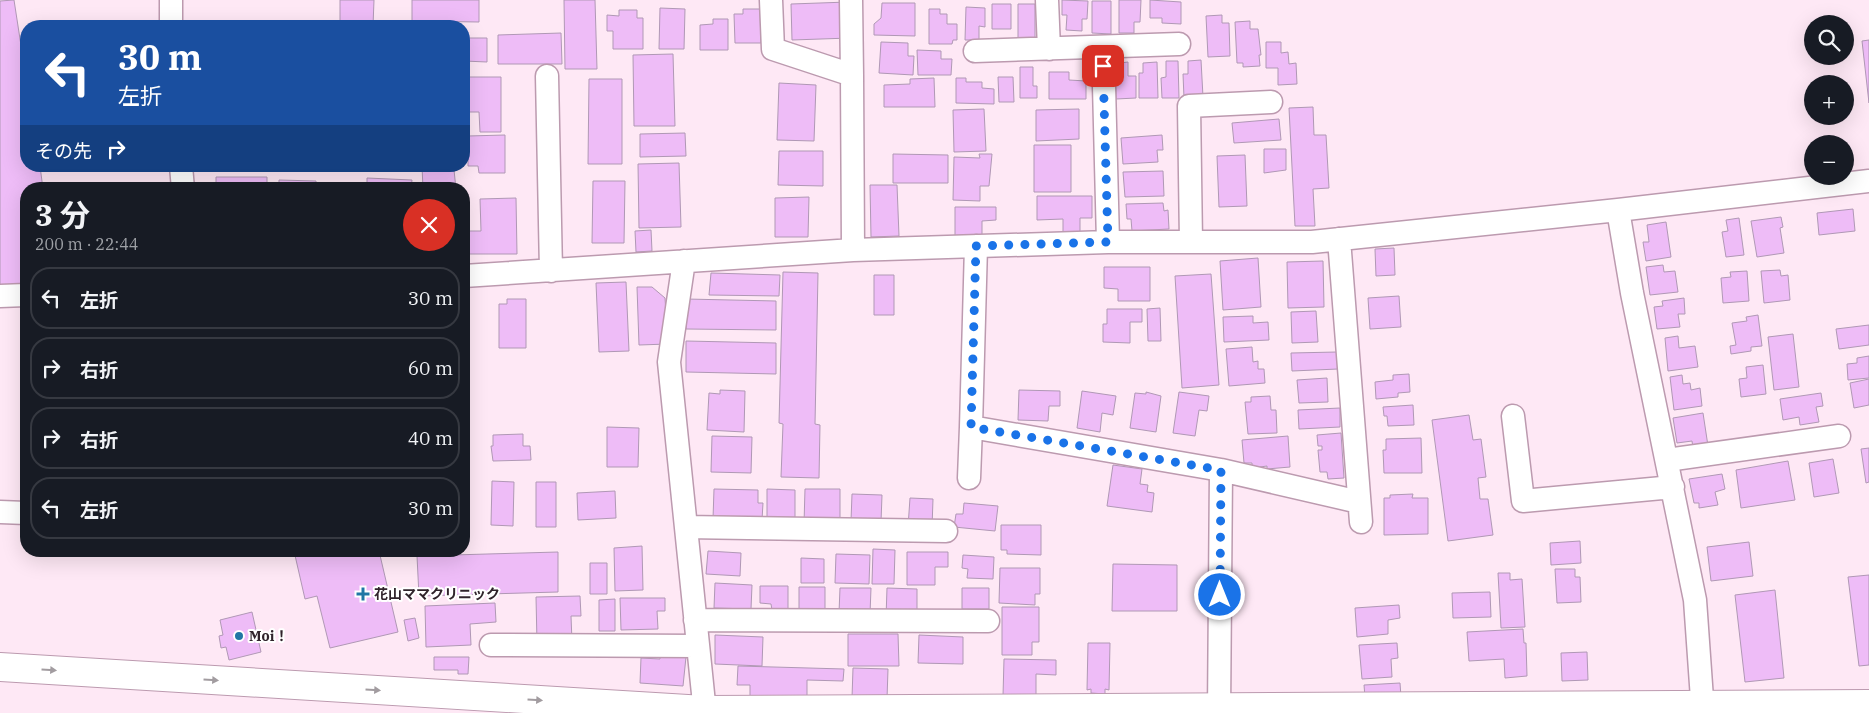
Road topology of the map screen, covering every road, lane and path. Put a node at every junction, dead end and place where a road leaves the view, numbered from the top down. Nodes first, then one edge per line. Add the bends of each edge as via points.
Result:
1 (171, 0) edge
2 (771, 0) edge
3 (851, 0) edge
4 (1047, 0) edge
5 (171, 20) edge
6 (1179, 44) dead end
7 (1103, 47) junction
8 (1049, 49) junction
9 (975, 51) dead end
10 (852, 75) junction
11 (547, 76) dead end
12 (1271, 102) dead end
13 (1869, 181) edge
14 (1618, 210) junction
15 (1339, 239) junction
16 (1108, 242) junction
17 (1191, 242) junction
18 (976, 246) junction
19 (853, 250) junction
20 (684, 261) junction
21 (551, 271) junction
22 (470, 276) edge
23 (20, 295) edge
24 (0, 296) edge
25 (1513, 416) dead end
26 (971, 427) junction
27 (1839, 436) dead end
28 (1667, 460) junction
29 (1221, 470) junction
30 (969, 478) dead end
31 (1673, 487) junction
32 (0, 512) edge
33 (20, 513) edge
34 (686, 527) junction
35 (946, 531) dead end
36 (695, 620) junction
37 (988, 622) dead end
38 (491, 645) dead end
39 (698, 646) junction
40 (0, 667) edge
41 (1869, 704) edge
42 (1702, 709) edge
43 (1219, 710) edge
44 (704, 712) edge

1 - 5 street
2 - 10 street via 772,49
3 - 10 street
4 - 8 street
6 - 7 street
7 - 8 street
7 - 16 street
8 - 9 street
10 - 19 street
11 - 21 street
12 - 17 street via 1189,106
13 - 14 street
14 - 15 street
14 - 28 street
15 - 17 street
15 - 29 street via 1360,512
16 - 17 street
16 - 18 street
18 - 19 street
18 - 26 street
19 - 20 street
20 - 21 street
20 - 34 street via 669,362
21 - 22 street
23 - 24 street
25 - 31 street via 1523,501
26 - 29 street
26 - 30 street
27 - 28 street
28 - 31 street
29 - 43 street
31 - 42 street via 1695,600
32 - 33 street
34 - 35 street
34 - 36 street
36 - 37 street
36 - 39 street
38 - 39 street
39 - 44 street
40 -> 44 street
41 - 42 street
42 - 43 street
43 - 44 street

